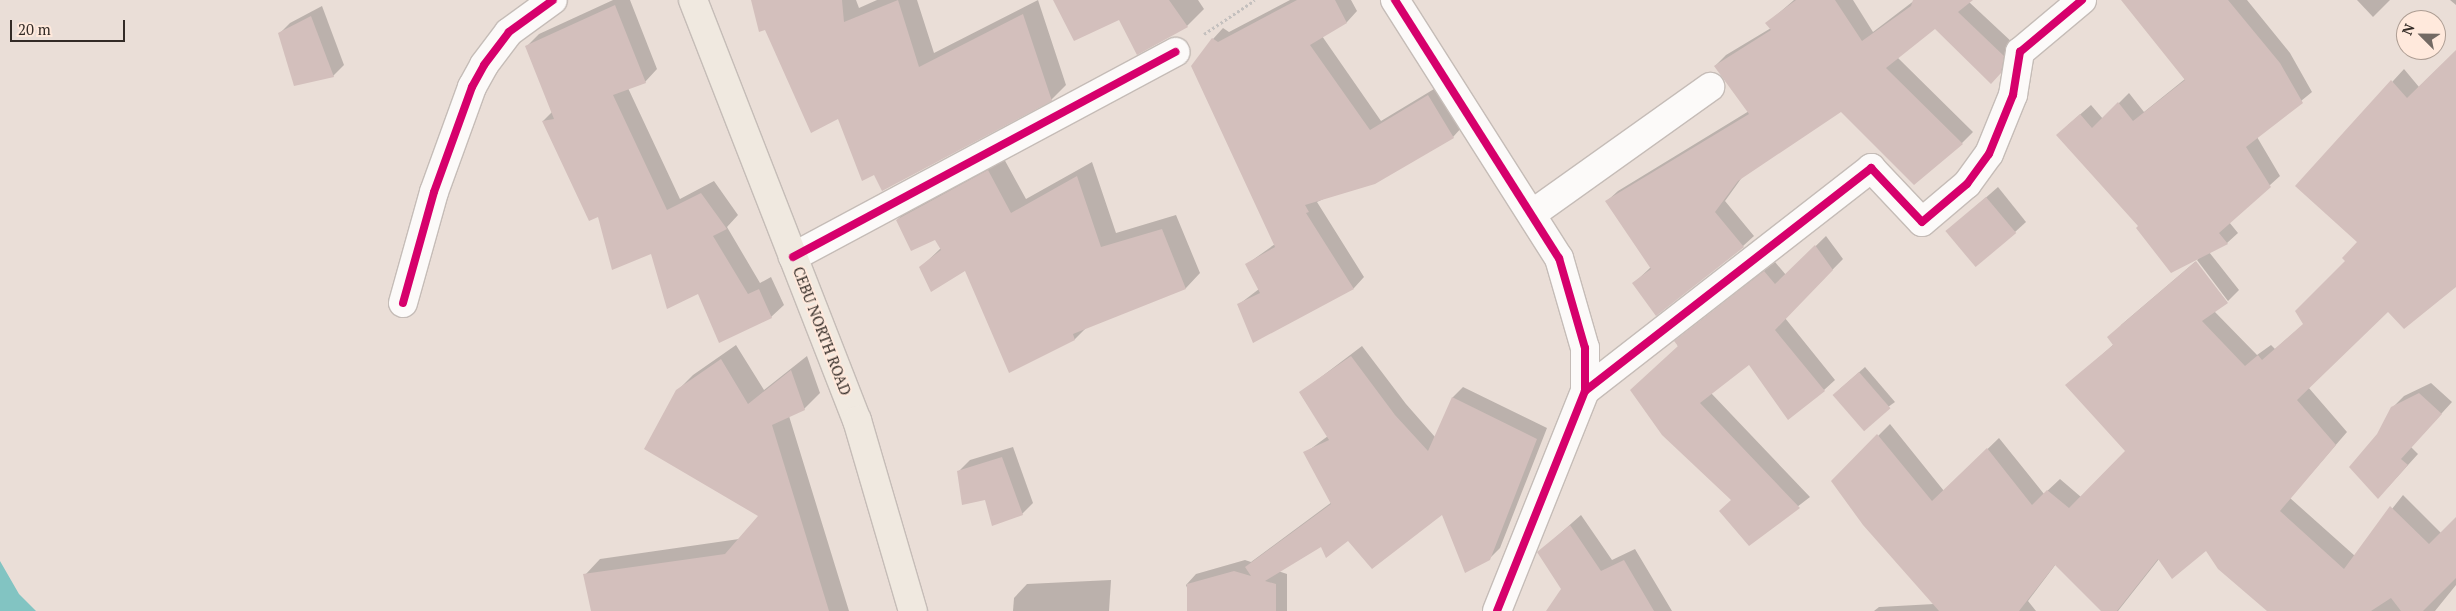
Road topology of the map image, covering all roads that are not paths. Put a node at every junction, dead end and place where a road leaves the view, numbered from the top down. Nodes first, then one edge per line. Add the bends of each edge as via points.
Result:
1 (553, 0) edge
2 (693, 0) edge
3 (1395, 0) edge
4 (2082, 0) edge
5 (1176, 52) road end
6 (1710, 87) dead end
7 (1532, 214) junction
8 (793, 257) junction
9 (403, 304) dead end
10 (1585, 392) junction
11 (913, 611) edge
12 (1497, 611) edge

1 - 9 street via 510,32 484,65 472,87 434,192
2 - 8 main road, CEBU NORTH ROAD
3 - 7 street
4 - 10 street via 2020,52 2013,95 1989,154 1966,184 1922,222 1871,168
5 - 8 street
6 - 7 street
7 - 10 street via 1559,258 1570,290 1585,348
8 - 11 main road, CEBU NORTH ROAD via 856,420
10 - 12 street

